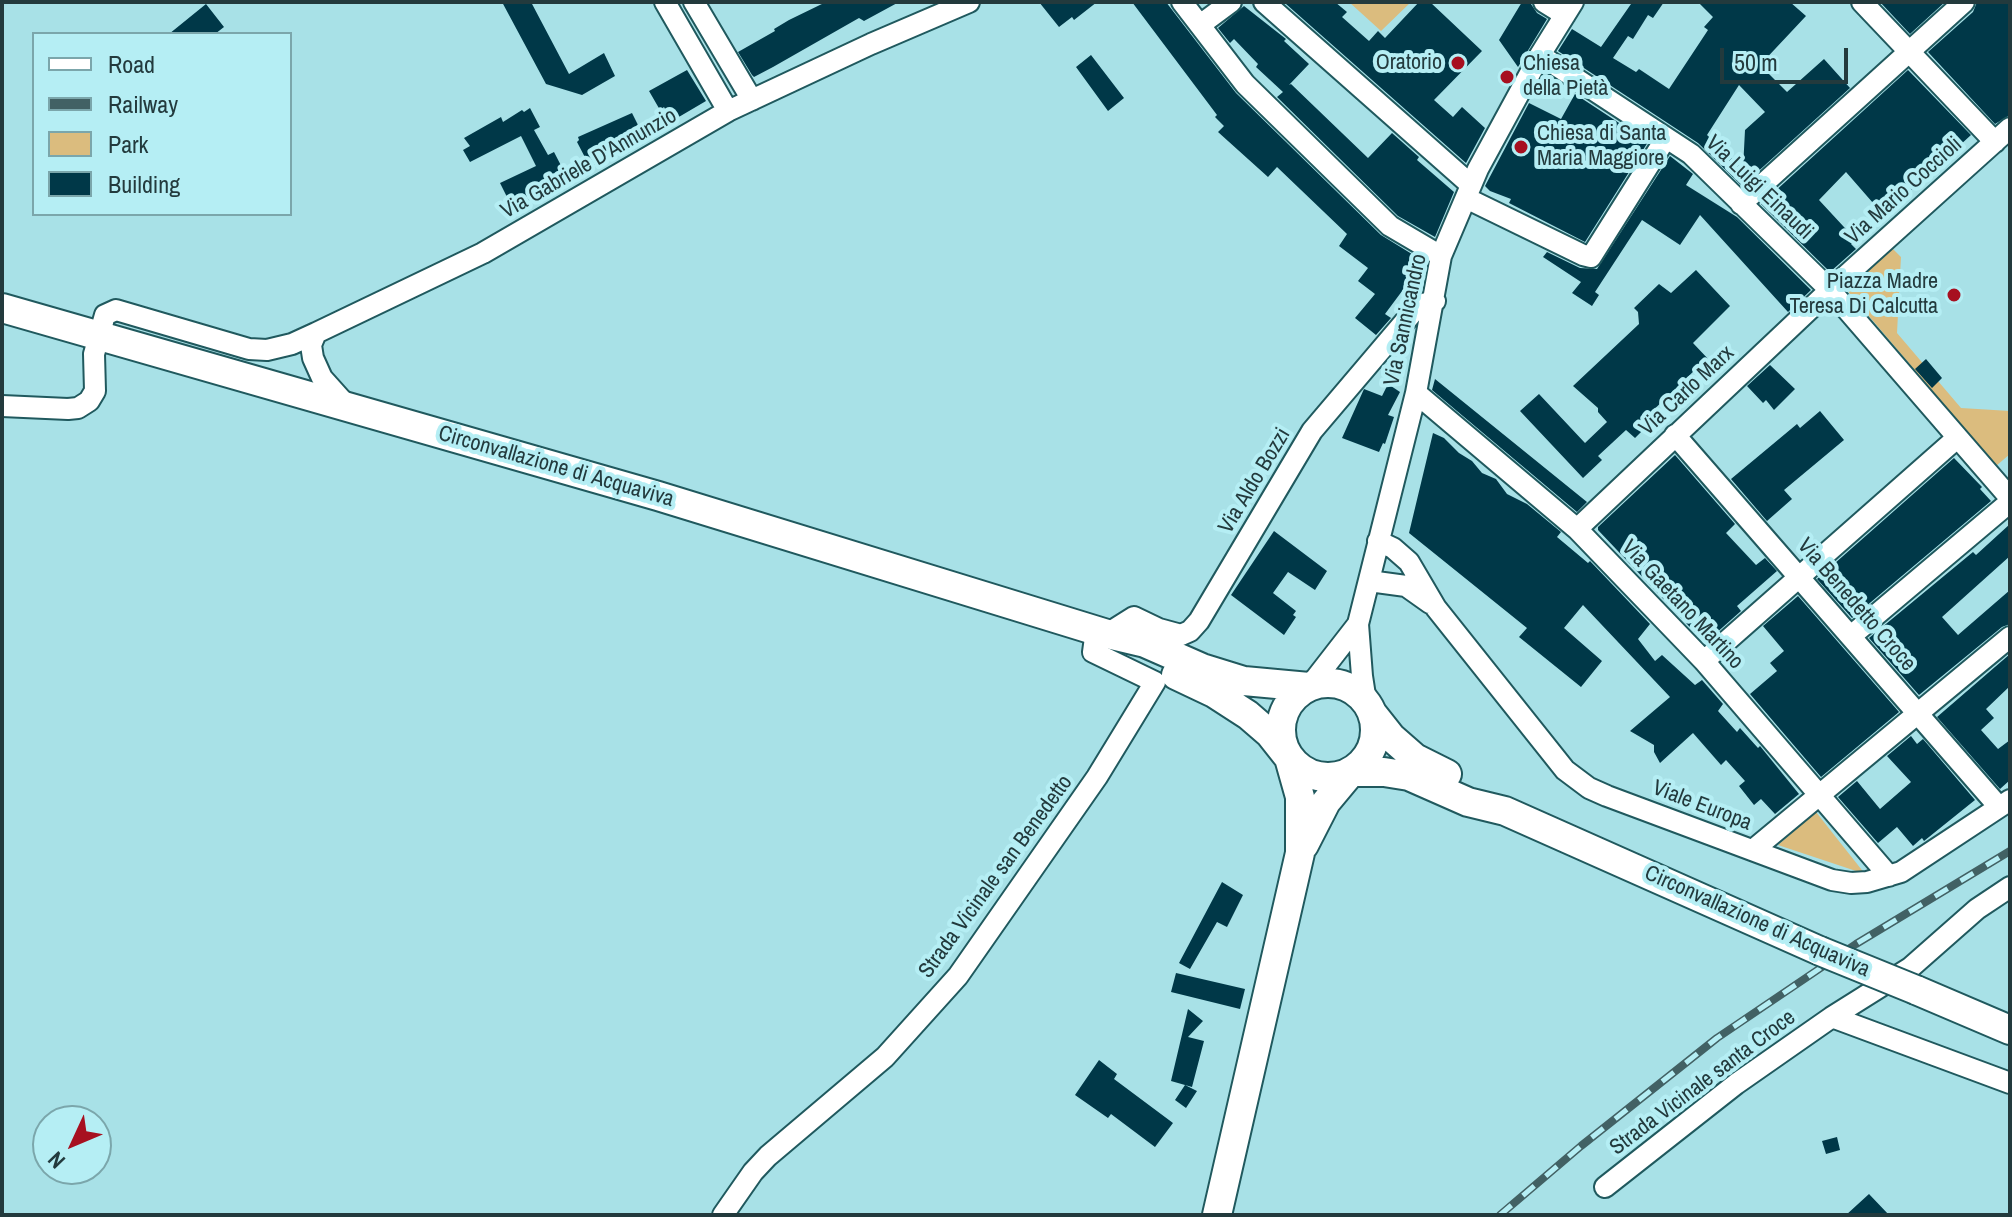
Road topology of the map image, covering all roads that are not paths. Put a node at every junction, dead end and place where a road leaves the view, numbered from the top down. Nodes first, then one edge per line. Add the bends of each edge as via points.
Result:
1 (665, 2) edge
2 (694, 2) edge
3 (969, 2) edge
4 (1182, 2) edge
5 (1231, 2) edge
6 (1264, 2) edge
7 (1544, 2) edge
8 (1862, 2) edge
9 (1964, 2) edge
10 (1569, 8) edge
11 (1200, 25) junction
12 (1908, 51) junction
13 (1540, 55) junction
14 (752, 100) junction
15 (728, 111) junction
16 (2002, 135) edge
17 (1666, 138) junction
18 (1469, 191) junction
19 (1741, 204) junction
20 (1441, 256) junction
21 (1830, 290) junction
22 (1435, 301) junction
23 (2, 308) edge
24 (316, 333) junction
25 (100, 336) junction
26 (1416, 393) junction
27 (2, 406) edge
28 (351, 410) junction
29 (1675, 435) junction
30 (1957, 438) junction
31 (2003, 475) edge
32 (2010, 500) edge
33 (1577, 529) junction
34 (1378, 541) junction
35 (1800, 576) junction
36 (1369, 581) junction
37 (1436, 608) junction
38 (1358, 624) junction
39 (1102, 632) junction
40 (1851, 636) junction
41 (2010, 637) edge
42 (1704, 661) junction
43 (1309, 687) junction
44 (1369, 708) junction
45 (1918, 715) junction
46 (1289, 758) junction
47 (1351, 772) junction
48 (1820, 793) junction
49 (2004, 803) edge
50 (1505, 811) junction
51 (1753, 850) junction
52 (1300, 853) junction
53 (1889, 876) junction
54 (2010, 887) edge
55 (1832, 1017) junction
56 (2010, 1030) edge
57 (2010, 1083) edge
58 (1605, 1187) dead end
59 (723, 1215) edge
60 (1217, 1215) edge

1 - 15 street
2 - 14 street
3 - 14 street, Via Gabriele D'Annunzio
4 - 11 street
5 - 11 street
6 - 18 street
7 - 10 street
8 - 12 street
9 - 12 street
10 - 13 street, Via Sannicandro
11 - 20 street via 1245,84 1390,226
12 - 16 street
12 - 19 street
13 - 17 street, Via Luigi Einaudi
13 - 18 street, Via Sannicandro
14 - 15 street, Via Gabriele D'Annunzio
15 - 24 street, Via Gabriele D'Annunzio via 483,253
16 - 21 street, Via Mario Coccioli
17 - 18 street via 1591,257
17 - 19 street, Via Luigi Einaudi via 1691,154
18 - 20 street, Via Sannicandro
19 - 21 street, Via Luigi Einaudi
20 - 22 street, Via Sannicandro
21 - 29 street, Via Carlo Marx
21 - 30 street, Via Luigi Einaudi
22 - 26 street, Via Sannicandro
22 - 39 street, Via Aldo Bozzi via 1419,305 1312,431 1190,631 1181,635 1134,617
23 - 25 main road, Circonvallazione di Acquaviva
24 - 25 street, Via Gabriele D'Annunzio via 267,350 249,349 116,310 105,315
24 - 28 street via 311,345 322,378
25 - 27 street via 94,354 95,391 89,401 68,409
25 - 28 main road, Circonvallazione di Acquaviva
26 - 33 street, Via Gaetano Martino
26 - 34 street, Via Sannicandro
28 - 39 main road, Circonvallazione di Acquaviva via 658,496
29 - 33 street, Via Carlo Marx
29 - 35 street, Via Benedetto Croce
30 - 31 street, Via Luigi Einaudi
30 - 35 street
31 - 32 street, Via Luigi Einaudi
32 - 40 street
33 - 42 street, Via Gaetano Martino
34 - 36 street, Via Sannicandro
34 - 37 street, Viale Europa via 1409,562
35 - 40 street, Via Benedetto Croce
35 - 42 street
36 - 37 street, Viale Europa via 1406,586
36 - 38 street, Via Sannicandro
37 - 51 street, Viale Europa via 1575,780
38 - 43 street
38 - 44 street
39 - 43 main road, Circonvallazione di Acquaviva via 1244,681
39 - 46 main road via 1140,659 1248,715
39 - 59 street, Strada Vicinale san Benedetto via 1093,652 1155,682 1097,777 958,976 885,1057 768,1156
40 - 45 street, Via Benedetto Croce
41 - 45 street
42 - 48 street, Via Gaetano Martino
43 - 44 main road via 1341,684
43 - 46 main road via 1288,704 1282,717 1280,731
44 - 47 main road via 1376,726 1370,753
44 - 50 main road via 1415,758 1477,789
45 - 48 street
45 - 49 street, Via Benedetto Croce
46 - 47 main road via 1325,778
46 - 52 main road via 1300,797
47 - 50 main road via 1409,776 1468,802
47 - 52 main road via 1326,802
48 - 51 street
48 - 53 street, Via Gaetano Martino
49 - 53 street, Viale Europa
50 - 56 main road, Circonvallazione di Acquaviva, bridge
51 - 53 street, Viale Europa via 1832,880 1867,882
52 - 60 main road
54 - 55 street via 1910,968
55 - 57 street, Strada Vicinale santa Croce
55 - 58 street, Strada Vicinale santa Croce

